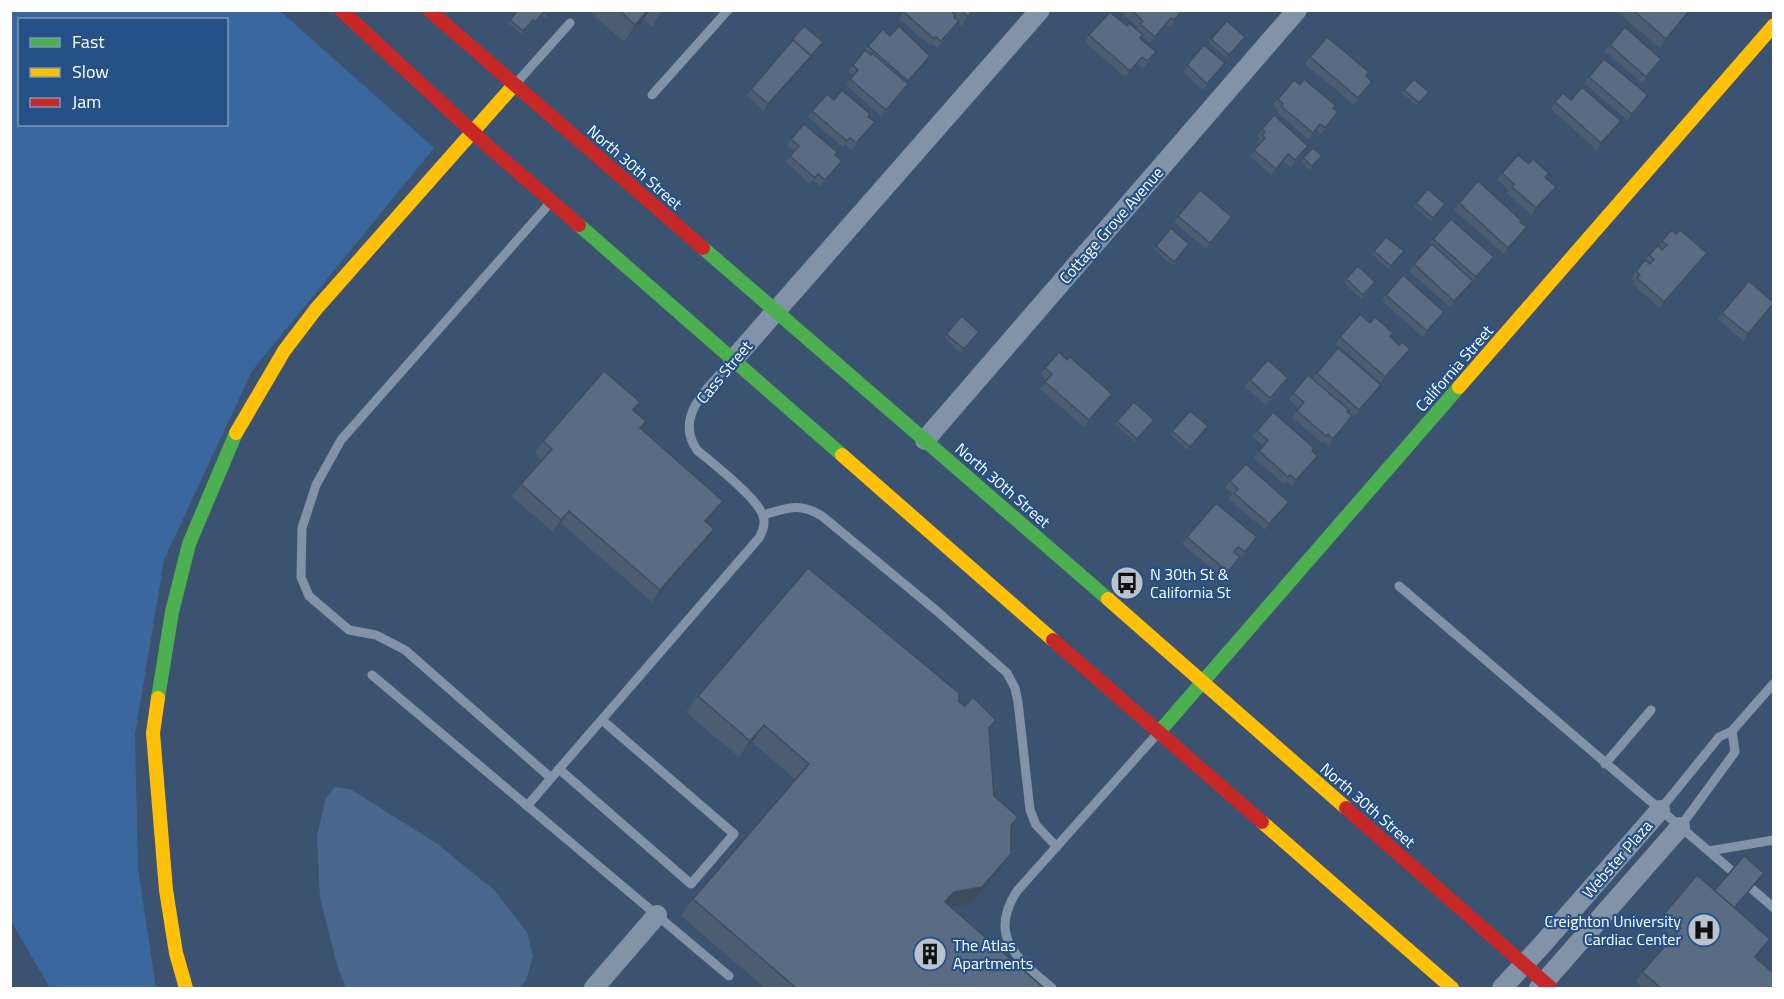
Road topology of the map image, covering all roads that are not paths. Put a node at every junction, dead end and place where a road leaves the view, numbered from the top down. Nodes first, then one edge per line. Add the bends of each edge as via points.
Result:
1 (341, 10) edge
2 (429, 10) edge
3 (728, 10) edge
4 (1040, 10) edge
5 (1297, 10) edge
6 (570, 23) dead end
7 (1773, 25) edge
8 (515, 84) junction
9 (652, 95) dead end
10 (473, 132) junction
11 (552, 201) junction
12 (776, 311) junction
13 (733, 360) junction
14 (925, 440) junction
15 (763, 515) junction
16 (1399, 586) dead end
17 (372, 675) dead end
18 (1203, 682) junction
19 (1773, 683) edge
20 (1651, 710) dead end
21 (602, 720) junction
22 (1732, 731) junction
23 (1159, 732) junction
24 (1605, 764) junction
25 (559, 769) junction
26 (551, 778) junction
27 (527, 806) junction
28 (1660, 810) junction
29 (1680, 827) junction
30 (1773, 840) edge
31 (1057, 847) junction
32 (1709, 851) junction
33 (1732, 871) edge
34 (1751, 888) edge
35 (1773, 908) edge
36 (657, 915) junction
37 (1524, 965) junction
38 (729, 976) dead end
39 (1545, 986) edge
40 (186, 988) edge
41 (594, 988) edge
42 (1052, 988) edge
43 (1452, 988) edge
44 (1502, 988) edge

1 - 10 main road
2 - 8 main road, North 30th Street
3 - 9 lane
4 - 12 street, Cass Street
5 - 14 street, Cottage Grove Avenue
6 - 8 lane
7 - 18 main road, California Street
8 - 10 main road
8 - 12 main road, North 30th Street
10 - 11 main road
10 - 40 main road via 316,309 284,351 233,437 189,544 172,612 153,733 166,890
11 - 13 main road
11 - 26 lane via 341,440 315,485 302,528 301,577 309,596 350,630 376,635 405,650
12 - 13 street, Cass Street
12 - 14 main road, North 30th Street
13 - 15 lane, Cass Street via 693,409 688,421 690,439 697,450 756,503
13 - 23 main road
14 - 18 main road, North 30th Street
15 - 21 lane via 764,527 759,538
15 - 31 lane via 795,506 822,516 1007,673 1018,702 1030,810 1036,825
16 - 24 lane
17 - 27 lane
18 - 23 main road, California Street
18 - 37 main road, North 30th Street
19 - 22 lane
20 - 24 lane
21 - 25 lane
21 - 25 lane via 734,834 691,884
22 - 28 lane via 1719,737
22 - 29 lane via 1735,752
23 - 31 lane
23 - 43 main road
24 - 28 lane
25 - 26 lane
26 - 27 lane
27 - 36 lane
28 - 29 lane
28 - 37 street, Webster Plaza
29 - 32 lane
29 - 39 street, Webster Plaza
30 - 32 lane
31 - 42 lane via 1010,902 1004,926 1008,945 1016,956
32 - 33 lane
34 - 35 lane
36 - 38 lane
36 - 41 street
37 - 39 main road, North 30th Street
37 - 44 street, Webster Plaza

